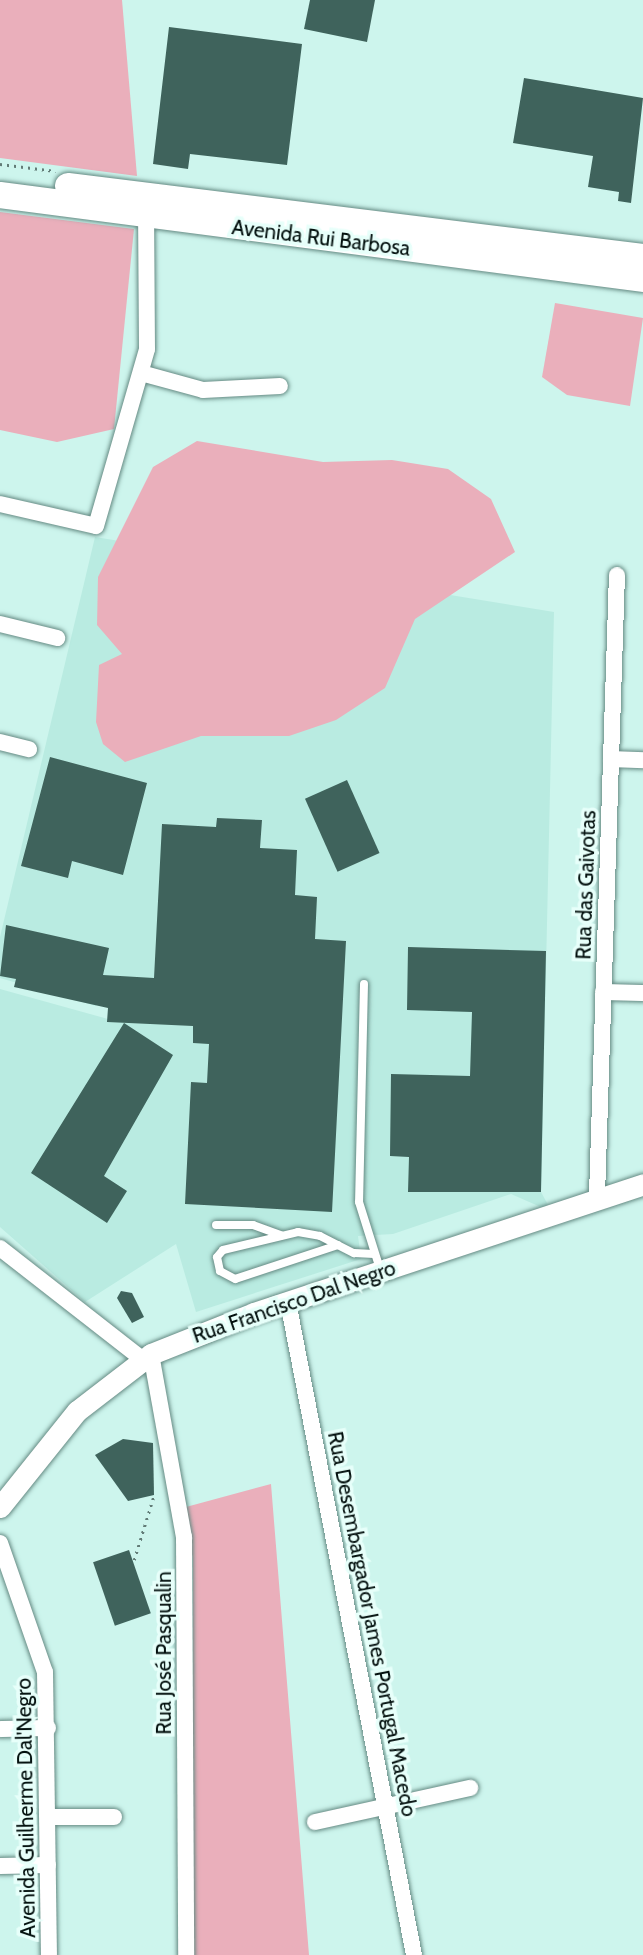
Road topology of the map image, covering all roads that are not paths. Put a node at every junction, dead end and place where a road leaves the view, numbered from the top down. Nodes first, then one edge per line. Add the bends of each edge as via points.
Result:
1 (0, 178) edge
2 (0, 195) edge
3 (146, 215) junction
4 (643, 257) edge
5 (643, 279) edge
6 (141, 373) junction
7 (280, 386) dead end
8 (0, 504) edge
9 (617, 575) dead end
10 (0, 624) edge
11 (57, 638) dead end
12 (0, 742) edge
13 (29, 749) dead end
14 (611, 759) junction
15 (643, 760) edge
16 (363, 984) dead end
17 (603, 992) junction
18 (643, 993) edge
19 (643, 1184) edge
20 (597, 1196) junction
21 (216, 1225) dead end
22 (281, 1235) junction
23 (338, 1245) junction
24 (0, 1248) edge
25 (378, 1263) junction
26 (288, 1302) junction
27 (146, 1357) junction
28 (0, 1507) edge
29 (0, 1543) edge
30 (0, 1728) edge
31 (48, 1728) junction
32 (470, 1788) dead end
33 (385, 1807) junction
34 (114, 1817) dead end
35 (48, 1818) junction
36 (315, 1822) dead end
37 (48, 1865) junction
38 (0, 1866) edge
39 (49, 1955) edge
40 (186, 1955) edge
41 (414, 1955) edge

1 - 4 main road, Avenida Rui Barbosa
2 - 3 main road, Avenida Rui Barbosa
3 - 5 main road, Avenida Rui Barbosa
3 - 6 street via 149,325
6 - 7 street via 203,390
6 - 8 street via 96,526
9 - 14 street, Rua das Gaivotas
10 - 11 street
12 - 13 street
14 - 15 street
14 - 17 street, Rua das Gaivotas
16 - 25 lane via 359,1202
17 - 18 street
17 - 20 street, Rua das Gaivotas
19 - 20 street, Rua Francisco Dal Negro
20 - 25 street, Rua Francisco Dal Negro
21 - 22 lane via 253,1225
22 - 23 lane via 298,1232
22 - 23 lane via 223,1250 217,1257 220,1271 235,1279
23 - 25 lane
24 - 27 street
25 - 26 street, Rua Francisco Dal Negro
26 - 27 street, Rua Francisco Dal Negro
26 - 33 street, Rua Desembargador James Portugal Macedo
27 - 28 street, Rua Francisco Dal Negro via 77,1411
27 - 40 street, Rua José Pasqualin via 184,1537
29 - 31 street, Avenida Guilherme Dal'Negro via 41,1652
30 - 31 street
31 - 35 street, Avenida Guilherme Dal'Negro
32 - 33 street
33 - 36 street
33 - 41 street, Rua Desembargador James Portugal Macedo
34 - 35 street
35 - 37 street, Avenida Guilherme Dal'Negro
37 - 38 street
37 - 39 street, Avenida Guilherme Dal'Negro

